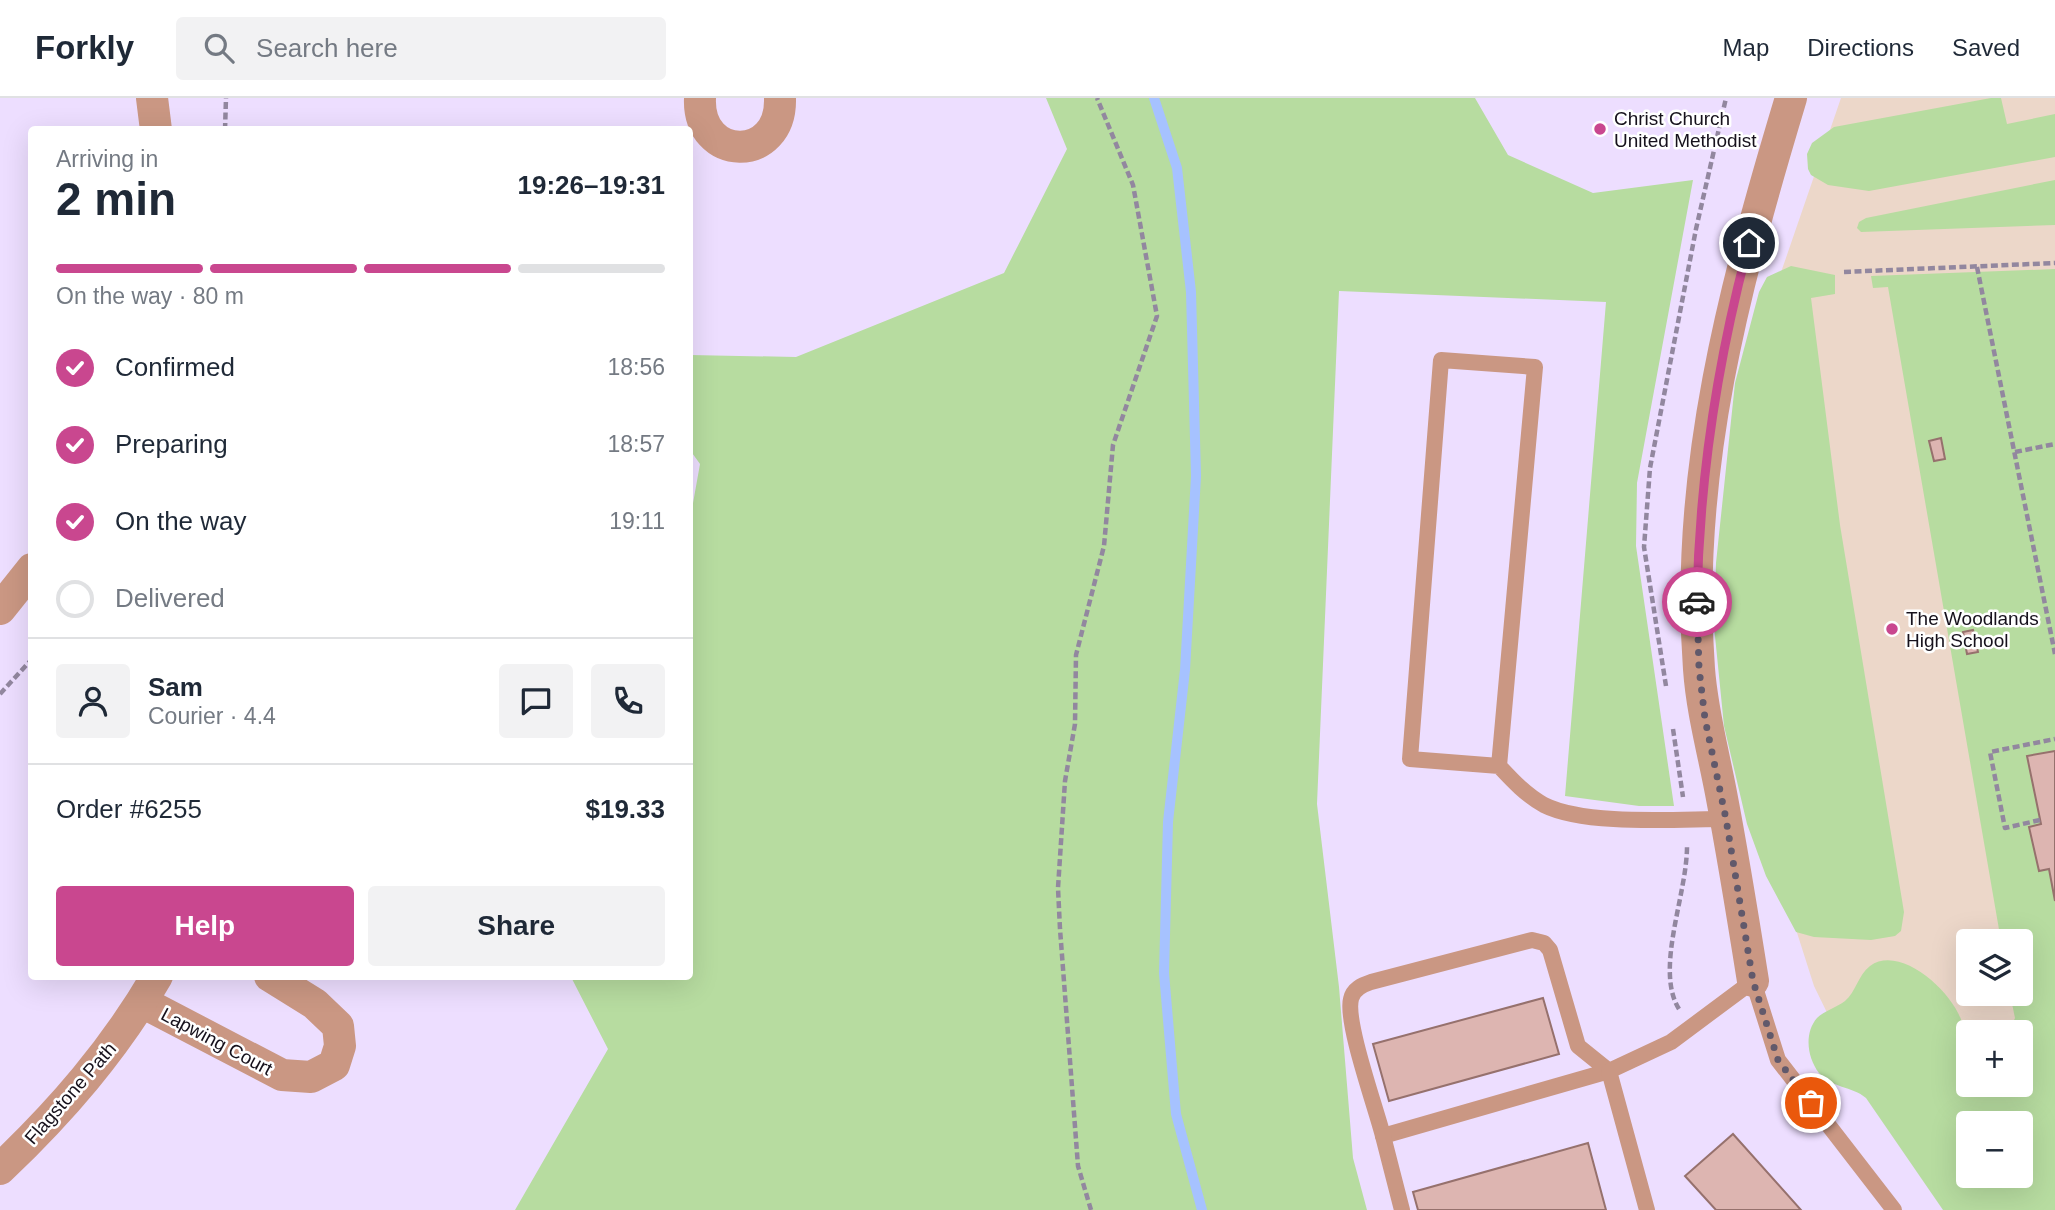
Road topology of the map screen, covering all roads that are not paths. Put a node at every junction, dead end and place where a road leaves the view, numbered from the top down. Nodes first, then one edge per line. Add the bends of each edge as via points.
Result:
1 (152, 98) edge
2 (700, 98) edge
3 (780, 98) edge
4 (1791, 98) edge
5 (156, 126) edge
6 (28, 574) edge
7 (0, 609) edge
8 (1499, 766) junction
9 (1726, 819) junction
10 (276, 980) edge
11 (1753, 981) junction
12 (150, 989) edge
13 (1609, 1071) junction
14 (1383, 1136) junction
15 (0, 1169) edge
16 (1402, 1210) edge
17 (1647, 1210) edge
18 (1894, 1210) edge

1 - 5 street
2 - 3 street via 703,123 710,134 732,147 758,144 777,125
4 - 9 street via 1730,314 1702,478 1699,668
6 - 7 street
8 - 8 lane via 1535,367 1441,360 1410,759
8 - 9 lane via 1532,798 1556,810 1606,817
9 - 11 street
10 - 12 street, Lapwing Court via 315,1004 338,1026 340,1046 334,1065 311,1077 282,1075
11 - 13 lane via 1671,1042
11 - 18 lane via 1778,1060
12 - 15 street, Flagstone Path via 83,1084
13 - 14 lane
13 - 14 lane via 1578,1046 1553,958 1544,943 1521,941 1370,982 1353,993 1350,1011
13 - 17 lane
14 - 16 lane

